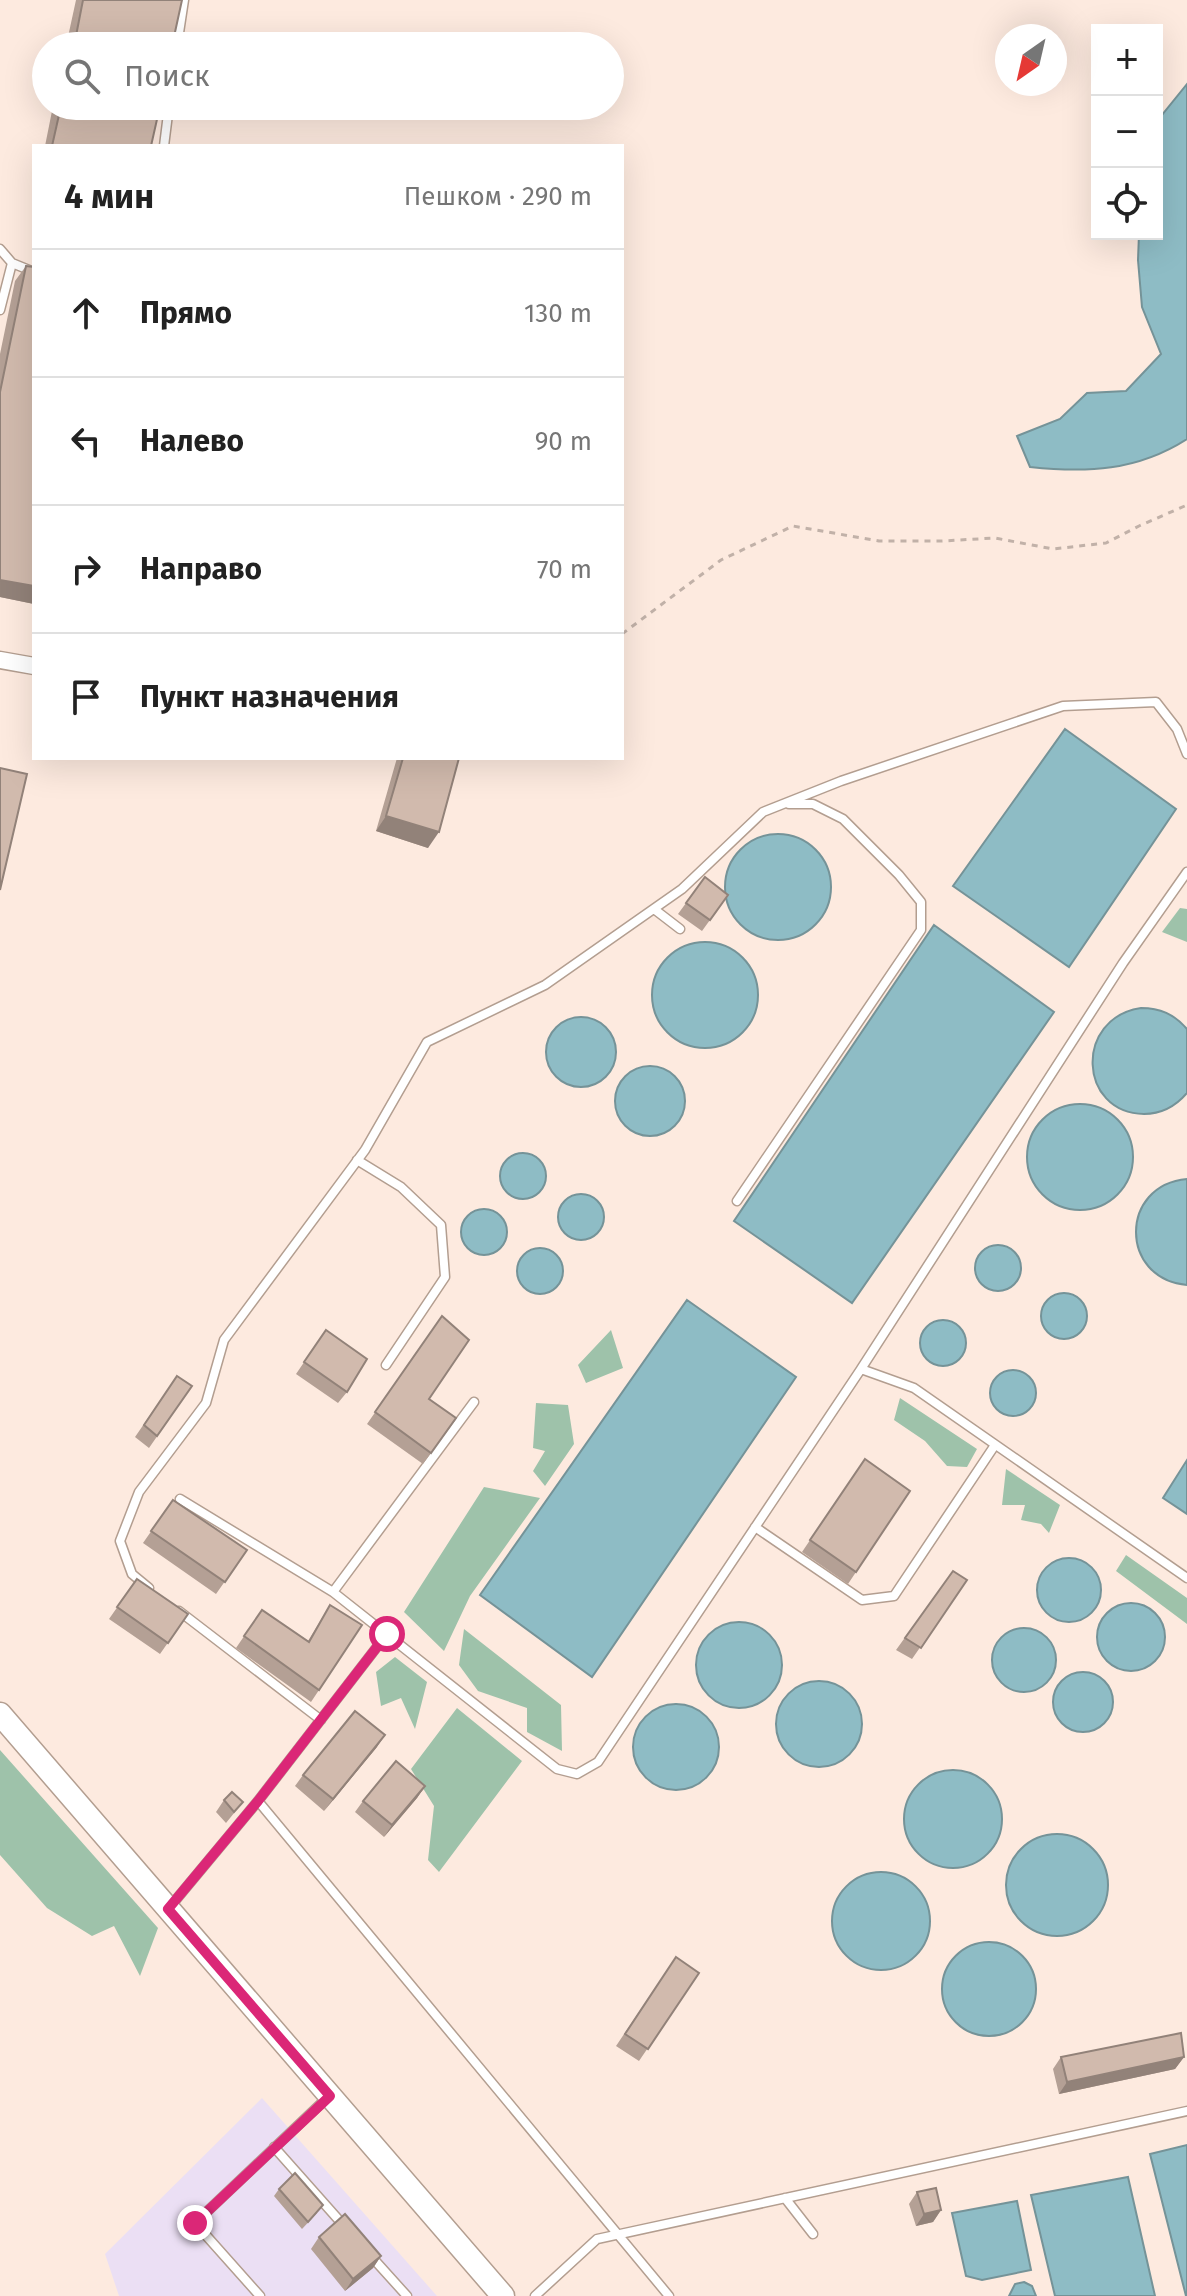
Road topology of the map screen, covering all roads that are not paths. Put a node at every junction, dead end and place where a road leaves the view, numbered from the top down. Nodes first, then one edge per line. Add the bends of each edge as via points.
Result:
1 (184, 0) edge
2 (179, 32) edge
3 (167, 120) edge
4 (164, 144) edge
5 (0, 249) edge
6 (12, 263) junction
7 (32, 271) edge
8 (0, 310) edge
9 (0, 660) edge
10 (32, 666) edge
11 (1187, 754) edge
12 (782, 804) junction
13 (1187, 872) edge
14 (654, 909) junction
15 (680, 929) dead end
16 (357, 1160) junction
17 (737, 1201) dead end
18 (386, 1365) dead end
19 (861, 1369) junction
20 (474, 1402) dead end
21 (995, 1445) junction
22 (180, 1499) dead end
23 (755, 1527) junction
24 (1187, 1578) edge
25 (333, 1592) junction
26 (157, 1594) edge
27 (170, 1603) edge
28 (387, 1634) junction
29 (0, 1714) edge
30 (321, 1720) junction
31 (258, 1801) junction
32 (168, 1909) junction
33 (330, 2096) junction
34 (1187, 2111) edge
35 (274, 2147) junction
36 (785, 2198) junction
37 (813, 2234) dead end
38 (616, 2235) junction
39 (356, 2239) edge
40 (366, 2250) edge
41 (260, 2296) edge
42 (407, 2296) edge
43 (503, 2296) edge
44 (535, 2296) edge
45 (669, 2296) edge

1 - 2 lane
3 - 4 lane
5 - 6 lane
6 - 7 lane
6 - 8 lane
9 - 10 street
11 - 12 lane via 1177,729 1156,702 1063,706
12 - 14 lane via 763,812
12 - 17 lane via 813,804 843,819 921,902 921,930
13 - 19 lane
14 - 15 lane
14 - 16 lane via 545,985 427,1042
16 - 18 lane via 401,1187 441,1225 445,1277
16 - 26 lane via 224,1340 206,1403 139,1492 120,1541 132,1574
19 - 21 lane via 914,1388
19 - 23 lane
20 - 25 lane
21 - 23 lane via 894,1596 862,1600
21 - 24 lane
22 - 25 lane
23 - 28 lane via 598,1762 577,1774 557,1769
25 - 28 lane
27 - 30 lane
28 - 30 lane
29 - 32 street
30 - 31 lane
31 - 32 lane
31 - 38 lane
32 - 33 street
33 - 35 lane
33 - 43 street
34 - 36 lane
35 - 39 lane
35 - 41 lane via 195,2223
36 - 37 lane
36 - 38 lane
38 - 44 lane via 597,2239
38 - 45 lane
40 - 42 lane

